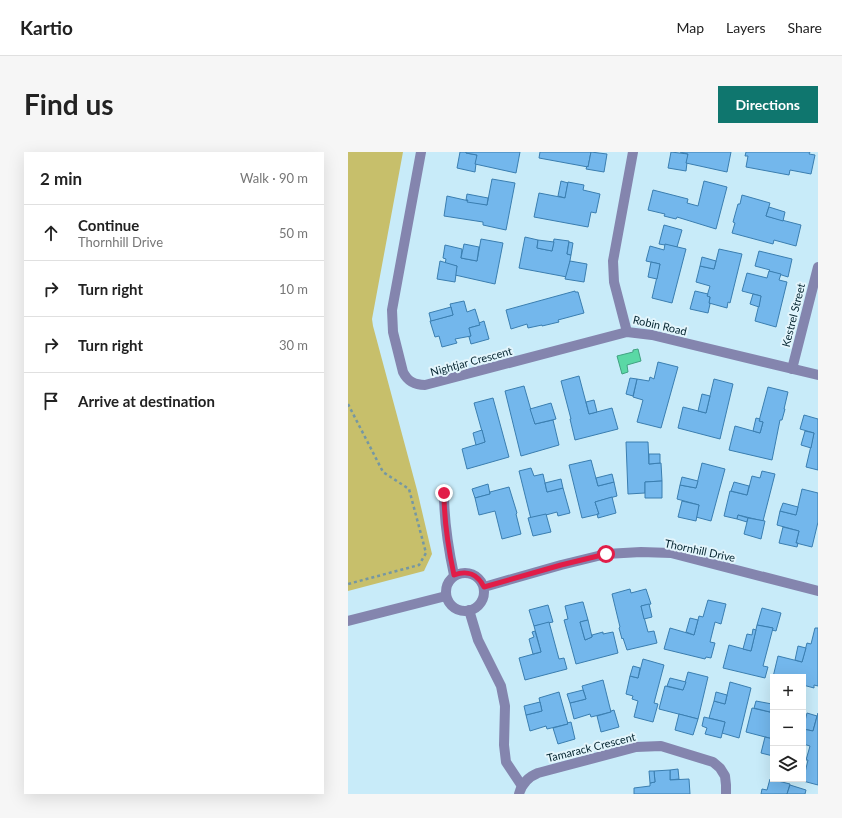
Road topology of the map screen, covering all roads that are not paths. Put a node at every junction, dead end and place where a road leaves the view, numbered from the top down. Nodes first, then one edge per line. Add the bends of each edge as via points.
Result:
1 (421, 152) edge
2 (633, 152) edge
3 (818, 267) edge
4 (627, 332) junction
5 (792, 369) junction
6 (818, 376) edge
7 (444, 493) dead end
8 (454, 575) junction
9 (484, 587) junction
10 (818, 591) edge
11 (446, 596) junction
12 (470, 610) junction
13 (348, 621) edge
14 (520, 790) edge
15 (726, 794) edge

1 - 4 street, Nightjar Crescent via 392,310 395,344 403,372 409,381 425,385
2 - 4 street, Robin Road via 612,261 614,282
3 - 5 street, Kestrel Street
4 - 5 street, Robin Road via 652,335
5 - 6 street, Robin Road
7 - 8 street via 446,534
8 - 9 street via 472,574
8 - 11 street via 445,590
9 - 10 street, Thornhill Drive via 606,554 640,552 671,553
9 - 12 street via 482,600 478,606
11 - 12 street via 453,608
11 - 13 street
12 - 14 street via 478,640 501,686 505,706 506,762
14 - 15 street, Tamarack Crescent via 538,773 636,747 661,746 713,762 724,776

